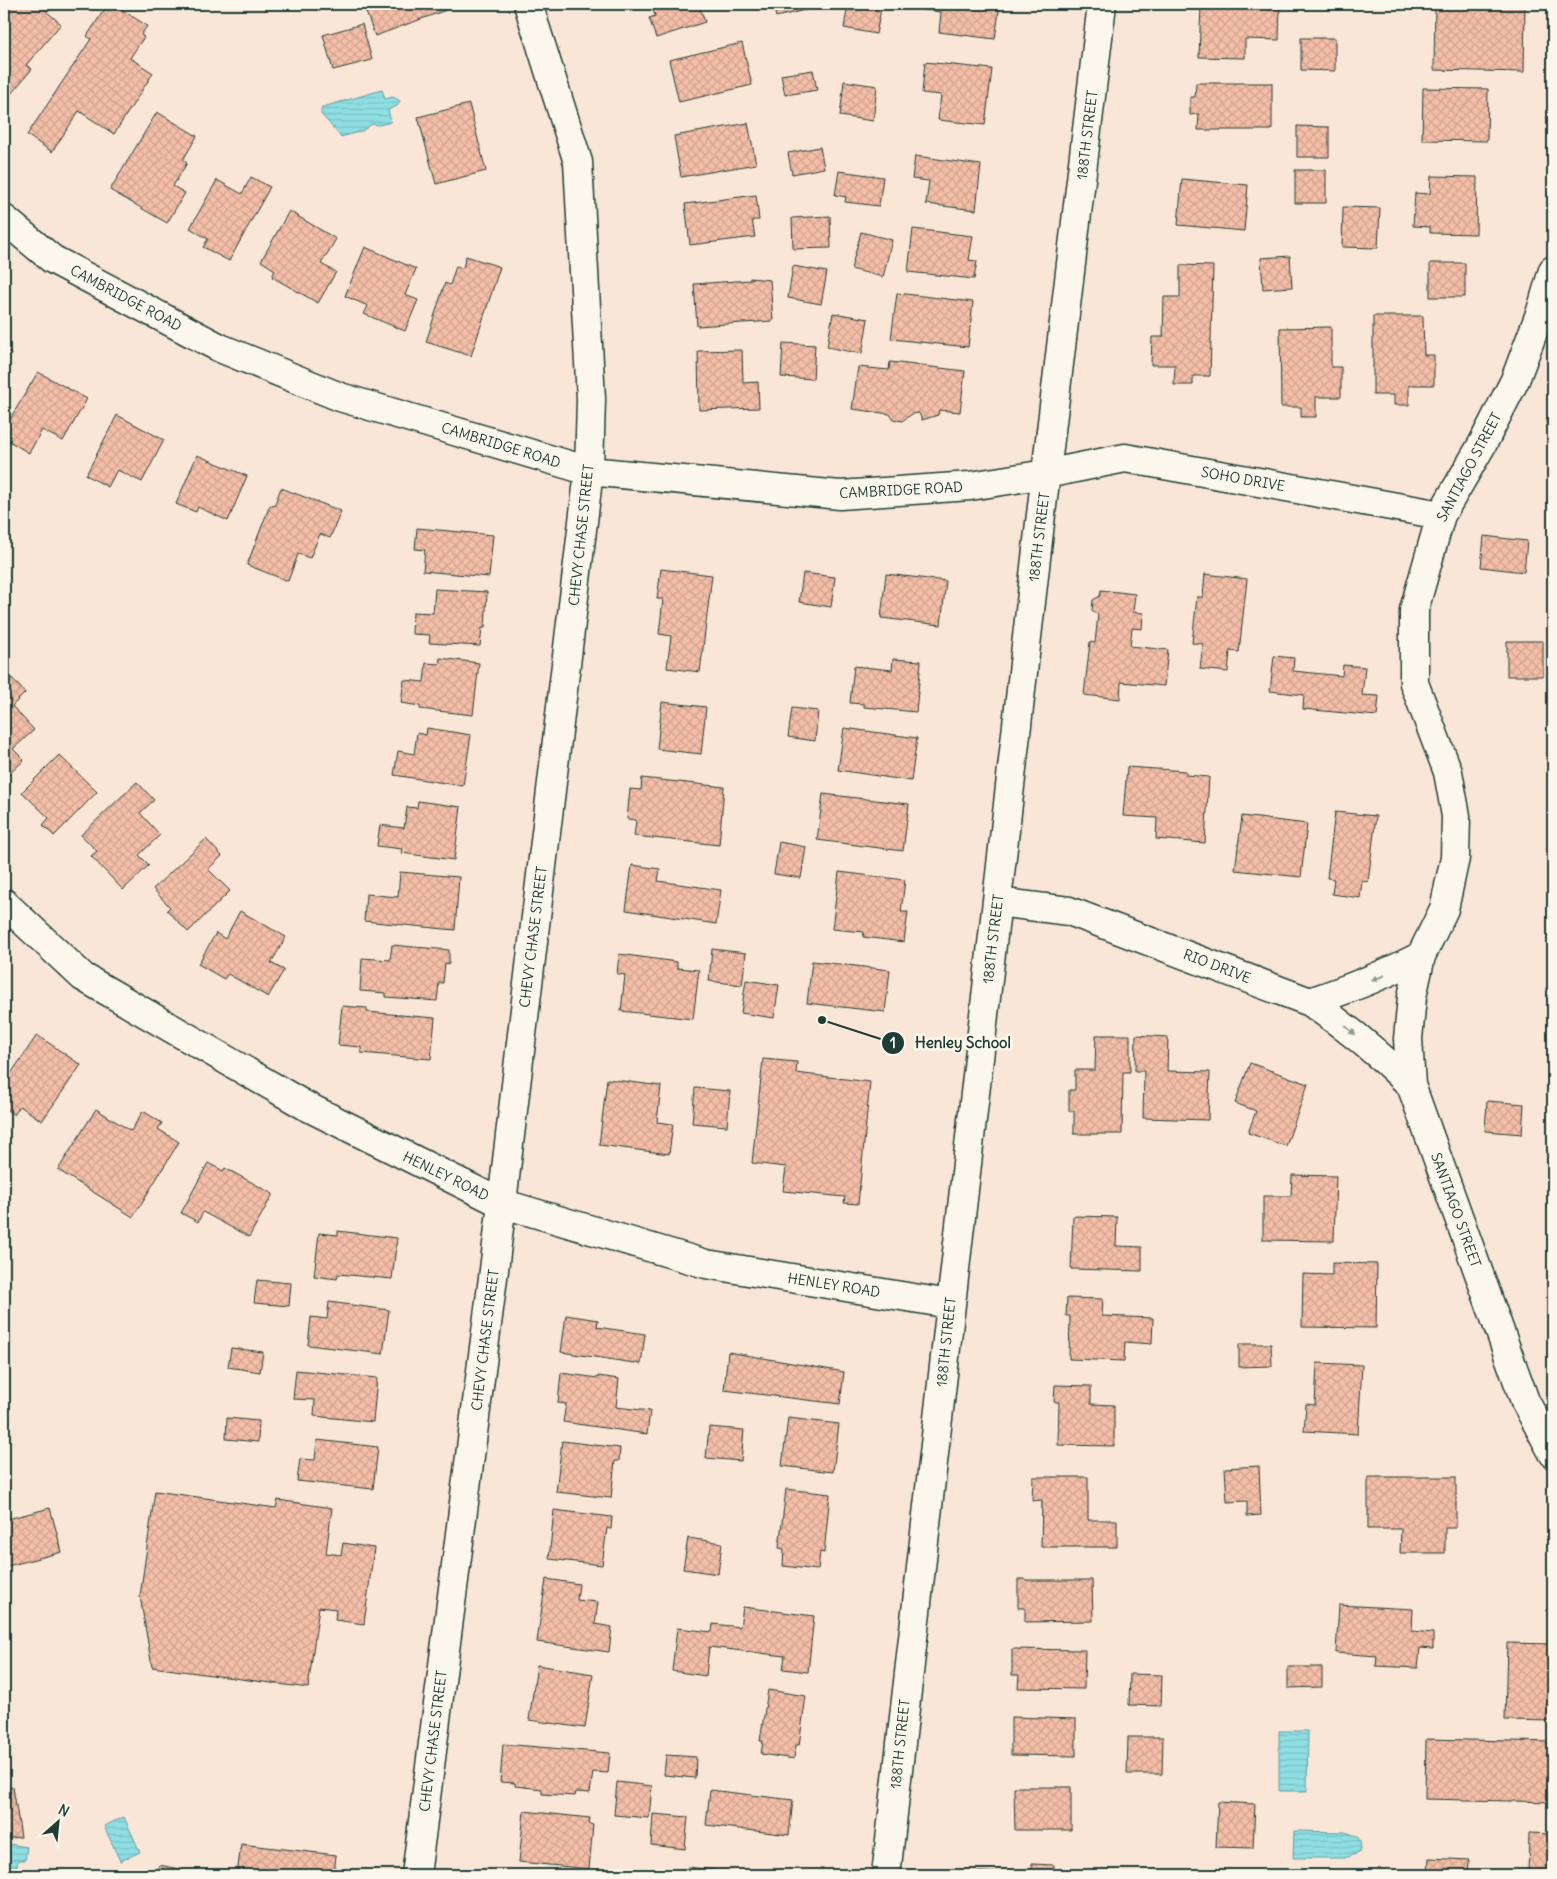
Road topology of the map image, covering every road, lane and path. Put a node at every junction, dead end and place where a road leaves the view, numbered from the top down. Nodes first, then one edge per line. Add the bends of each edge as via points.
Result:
1 (528, 4) edge
2 (1102, 4) edge
3 (4, 219) edge
4 (1553, 270) edge
5 (589, 471) junction
6 (1046, 474) junction
7 (1440, 515) junction
8 (997, 902) junction
9 (4, 903) edge
10 (1421, 956) junction
11 (1310, 1002) junction
12 (1411, 1085) junction
13 (501, 1203) junction
14 (950, 1304) junction
15 (1553, 1453) edge
16 (416, 1875) edge
17 (886, 1875) edge

1 - 5 street, CHEVY CHASE STREET via 578,162 591,399
2 - 6 street, 188TH STREET
3 - 5 street, CAMBRIDGE ROAD via 52,259 220,348 340,397
4 - 7 street, SANTIAGO STREET via 1515,380 1484,443
5 - 6 street, CAMBRIDGE ROAD via 840,495 970,486
5 - 13 street, CHEVY CHASE STREET
6 - 7 street, SOHO DRIVE via 1125,458
6 - 8 street, 188TH STREET
7 - 10 street, SANTIAGO STREET via 1414,610 1414,683 1448,772 1456,816 1455,850 1444,909
8 - 11 street, RIO DRIVE via 1069,911
8 - 14 street, 188TH STREET
9 - 13 street, HENLEY ROAD via 83,977 306,1106
10 -> 11 street via 1387,974
10 - 12 street, SANTIAGO STREET via 1412,996 1408,1039
11 -> 12 street, RIO DRIVE via 1345,1025
12 - 15 street, SANTIAGO STREET via 1525,1401
13 - 14 street, HENLEY ROAD via 706,1264
13 - 16 street, CHEVY CHASE STREET
14 - 17 street, 188TH STREET

